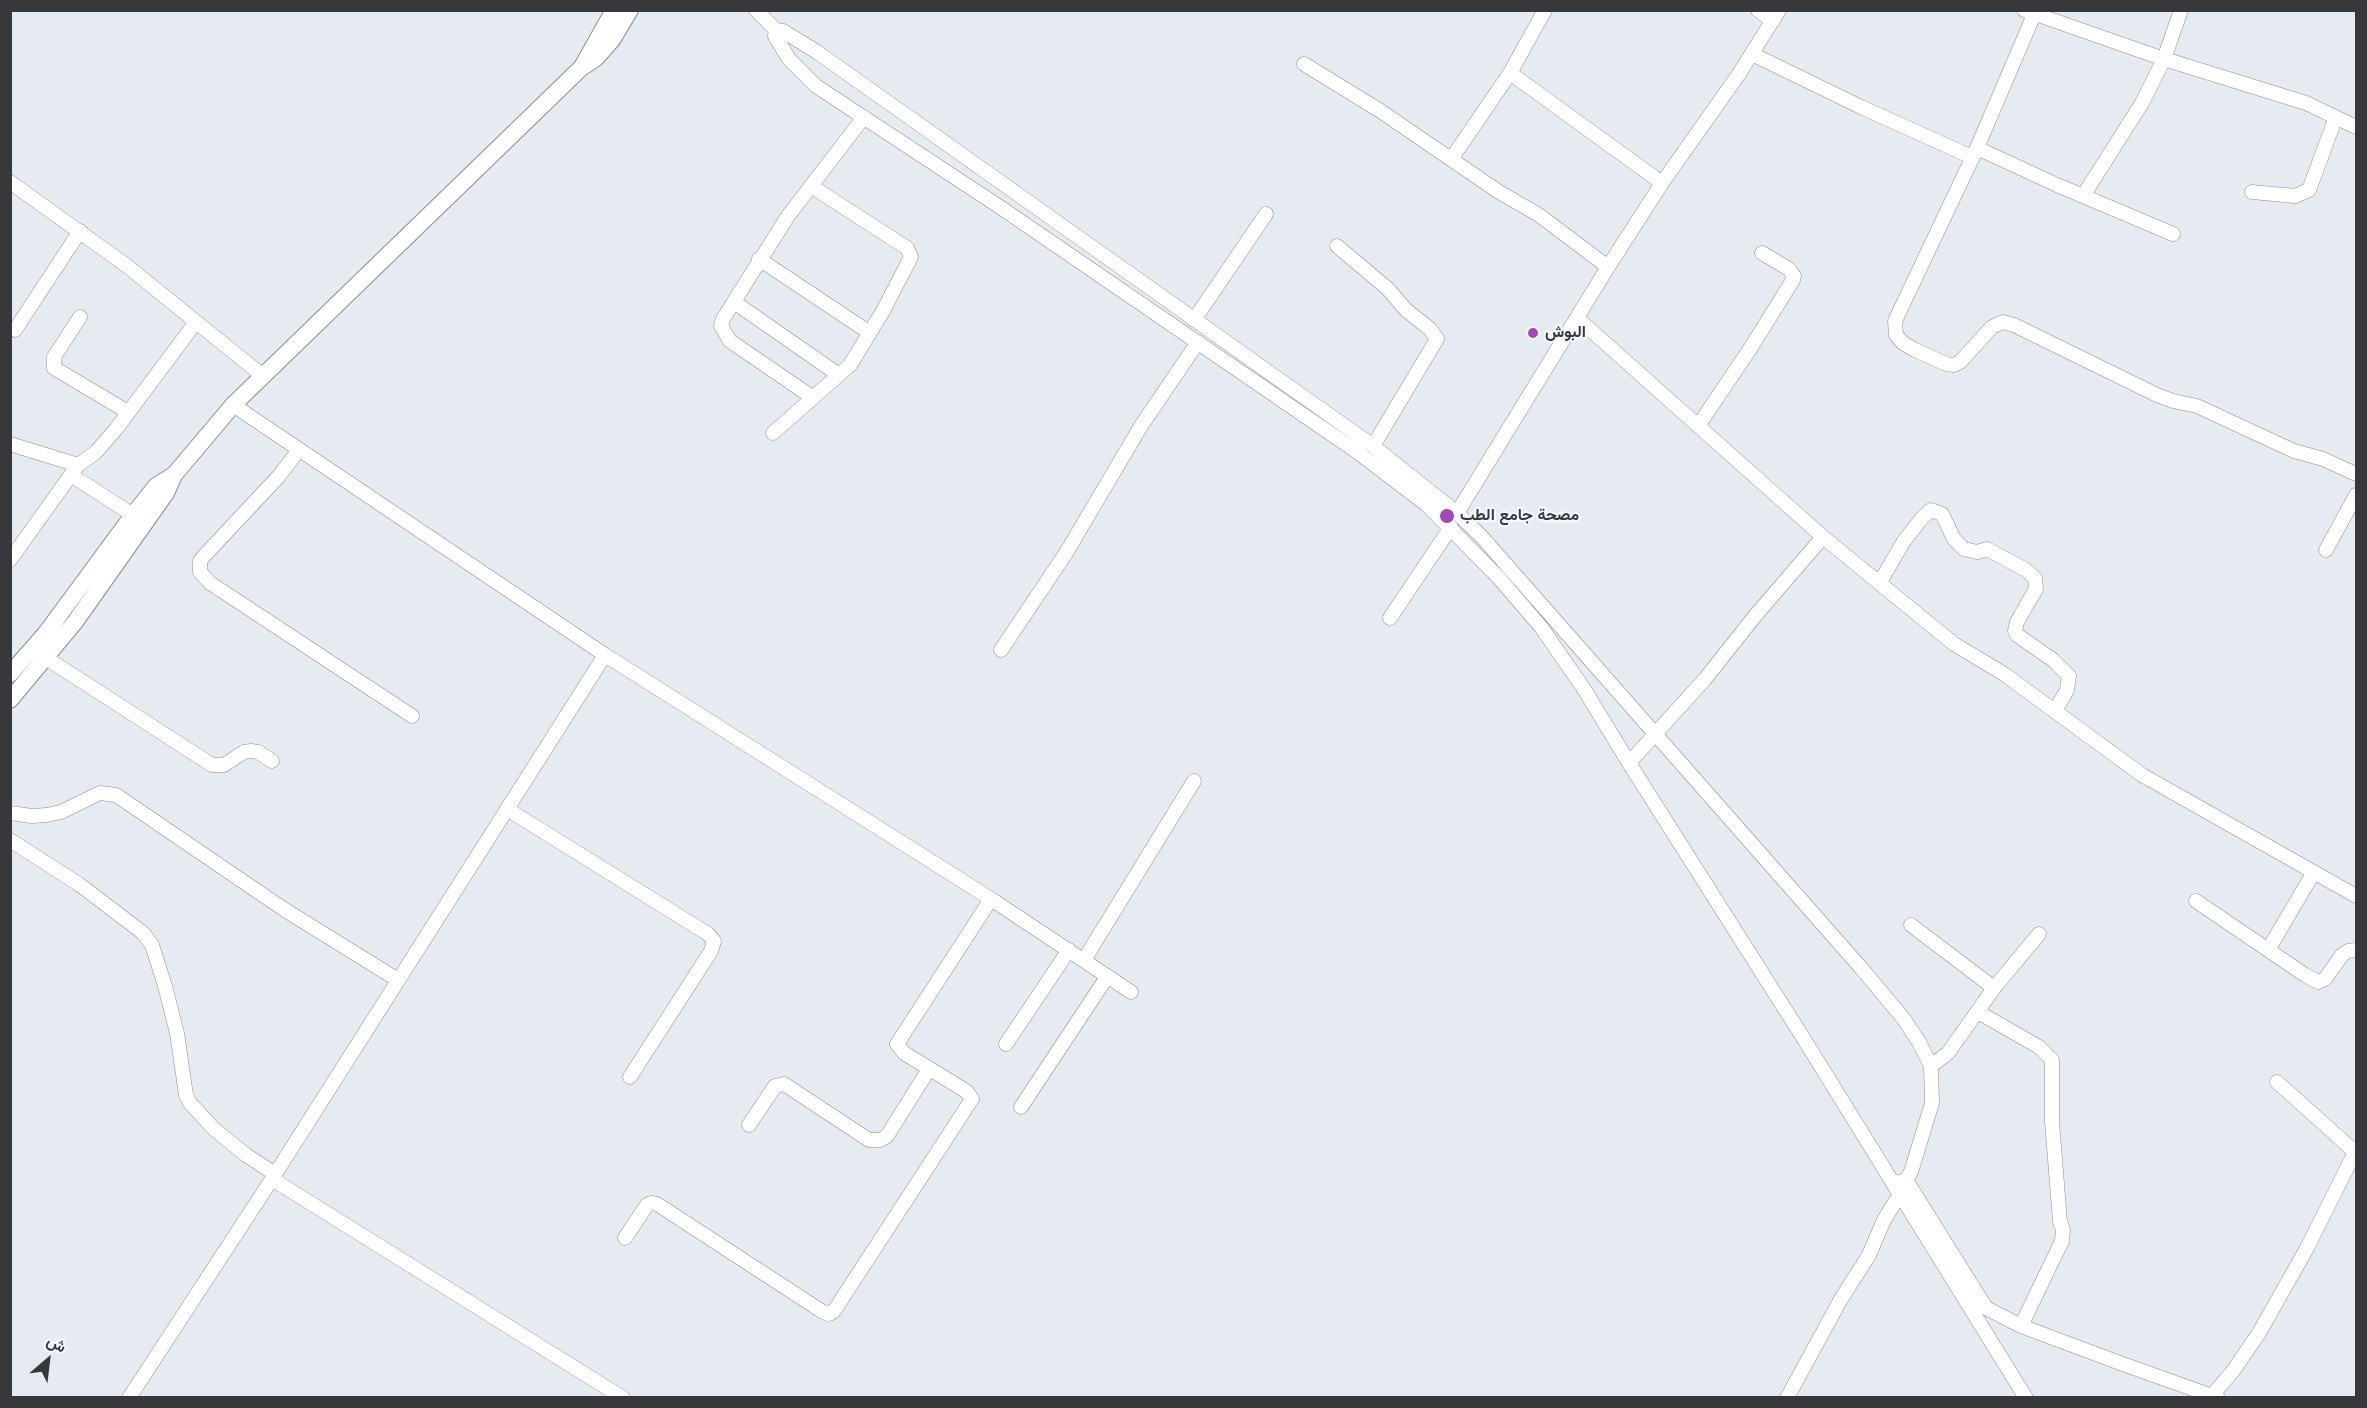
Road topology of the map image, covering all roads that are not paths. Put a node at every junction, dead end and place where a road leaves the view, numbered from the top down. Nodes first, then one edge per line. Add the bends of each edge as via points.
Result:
1 (614, 10) edge
2 (630, 10) edge
3 (756, 10) edge
4 (1545, 10) edge
5 (1758, 10) edge
6 (2181, 10) edge
7 (2031, 12) edge
8 (1776, 16) edge
9 (776, 30) junction
10 (1752, 54) junction
11 (2164, 59) junction
12 (1304, 64) dead end
13 (581, 69) junction
14 (1510, 73) junction
15 (864, 117) junction
16 (2336, 117) junction
17 (2356, 127) edge
18 (1974, 152) junction
19 (1452, 159) junction
20 (10, 182) edge
21 (1662, 183) junction
22 (811, 186) junction
23 (2252, 192) dead end
24 (2083, 196) junction
25 (1040, 212) junction
26 (1266, 214) dead end
27 (1030, 228) junction
28 (80, 231) junction
29 (2173, 234) dead end
30 (1336, 246) dead end
31 (1762, 253) dead end
32 (759, 260) junction
33 (1608, 267) junction
34 (734, 302) junction
35 (80, 316) dead end
36 (1577, 318) junction
37 (1194, 320) junction
38 (196, 322) junction
39 (15, 330) dead end
40 (870, 333) junction
41 (1198, 342) junction
42 (839, 375) junction
43 (263, 376) junction
44 (812, 397) junction
45 (237, 408) junction
46 (128, 412) junction
47 (1698, 426) junction
48 (773, 433) dead end
49 (10, 444) edge
50 (1373, 446) junction
51 (298, 450) junction
52 (74, 470) junction
53 (2356, 474) edge
54 (174, 475) junction
55 (2356, 495) edge
56 (1457, 513) junction
57 (133, 515) junction
58 (1451, 528) junction
59 (1823, 537) junction
60 (2326, 550) dead end
61 (10, 560) edge
62 (1880, 582) junction
63 (1390, 618) dead end
64 (1575, 641) junction
65 (1001, 650) dead end
66 (605, 655) junction
67 (1562, 655) junction
68 (46, 658) junction
69 (10, 674) edge
70 (10, 700) edge
71 (2055, 711) junction
72 (412, 716) dead end
73 (1655, 735) junction
74 (272, 761) dead end
75 (1629, 763) junction
76 (1194, 781) dead end
77 (507, 809) junction
78 (10, 813) edge
79 (10, 840) edge
80 (2314, 872) junction
81 (2356, 896) edge
82 (991, 899) junction
83 (2196, 901) dead end
84 (1911, 925) dead end
85 (2039, 934) dead end
86 (1069, 950) junction
87 (2268, 950) junction
88 (2356, 950) edge
89 (1084, 960) junction
90 (1107, 977) junction
91 (398, 980) junction
92 (1994, 988) junction
93 (1131, 992) dead end
94 (1978, 1012) junction
95 (1006, 1044) dead end
96 (1931, 1066) junction
97 (929, 1069) junction
98 (630, 1077) dead end
99 (2277, 1082) dead end
100 (1021, 1107) dead end
101 (749, 1125) dead end
102 (2356, 1151) edge
103 (273, 1176) junction
104 (1900, 1186) junction
105 (625, 1238) dead end
106 (1967, 1301) junction
107 (1986, 1308) junction
108 (2021, 1326) junction
109 (2214, 1397) edge
110 (129, 1398) edge
111 (623, 1398) edge
112 (1787, 1398) edge
113 (2026, 1398) edge

1 - 13 main road
2 - 13 main road via 604,50
3 - 9 street
4 - 14 street
5 - 8 street
6 - 11 street
7 - 11 street
7 - 18 street
8 - 10 street
9 - 15 street via 781,47 804,75
9 - 25 street via 817,52
10 - 18 street via 1861,107
10 - 21 street
11 - 16 street via 2272,92
11 - 24 street via 2142,103
12 - 19 street
13 - 43 main road
13 - 45 main road via 578,81
14 - 19 street
14 - 21 street
15 - 22 street
15 - 27 street
16 - 17 street
16 - 23 street via 2309,190 2295,196
18 - 24 street
18 - 53 street via 1895,321 1896,335 1903,343 1954,365 1992,327 2003,322 2014,325 2157,395 2197,406 2294,451
19 - 33 street via 1539,215
20 - 28 street
21 - 33 street
22 - 32 street
22 - 40 street via 910,252 910,262
24 - 29 street
25 - 27 street
25 - 37 street
26 - 37 street
27 - 41 street
28 - 38 street
28 - 39 street
30 - 50 street via 1388,289 1437,339
31 - 47 street via 1789,269 1793,280
32 - 34 street
32 - 40 street
33 - 36 street
34 - 42 street
34 - 44 street via 721,326 725,336
35 - 46 street via 54,357 54,368
36 - 47 street
36 - 56 street
37 - 50 street
38 - 43 street
38 - 46 street
40 - 42 street
41 - 58 street via 1356,451
41 - 65 street
42 - 44 street
43 - 45 main road
44 - 48 street
45 - 51 street
45 - 54 main road
46 - 52 street via 105,442
47 - 59 street
49 - 52 street
50 - 56 street
51 - 66 street
51 - 72 street via 204,556 200,572 219,590
52 - 57 street
52 - 61 street
54 - 57 main road via 156,486
54 - 68 main road via 166,493
55 - 60 street
56 - 64 street
57 - 69 main road via 46,633
58 - 63 street
58 - 67 street via 1522,602
59 - 62 street
59 - 73 street
62 - 71 street via 1954,644
62 - 71 street via 1904,541 1931,510 1942,514 1954,539 1964,549 1987,549 2026,570 2035,578 2036,589 2015,631 2069,676 2067,690
64 - 67 street
64 - 73 street
66 - 77 street
66 - 82 street
67 - 75 street
68 - 70 main road
68 - 74 street via 212,765 224,765 248,751
71 - 80 street via 2142,775
73 - 75 street
73 - 96 street via 1903,1018
75 - 104 street
76 - 89 street
77 - 91 street
77 - 98 street via 714,941
78 - 91 street via 47,815 100,793 116,795 285,910
79 - 103 street via 80,885 143,933 152,945 165,986 190,1103 214,1129
80 - 81 street
80 - 87 street
82 - 86 street
82 - 97 street via 899,1039 898,1048
83 - 87 street
84 - 92 street
85 - 92 street
86 - 89 street
86 - 95 street
87 - 88 street via 2318,982 2342,955
89 - 90 street
90 - 93 street
90 - 100 street
91 - 103 street
92 - 94 street
94 - 96 street via 1948,1053
94 - 108 street via 2040,1047 2052,1060 2052,1122 2062,1241
96 - 104 street via 1932,1103 1924,1133
97 - 101 street via 887,1136 880,1140 869,1140 784,1084 775,1086
97 - 105 street via 966,1091 972,1099 829,1314 657,1204 647,1206
99 - 102 street
102 - 109 street via 2259,1334
103 - 110 street
103 - 111 street
104 - 106 street
104 - 107 street
104 - 112 street via 1869,1255
106 - 107 street
106 - 113 street
107 - 108 street
108 - 109 street

